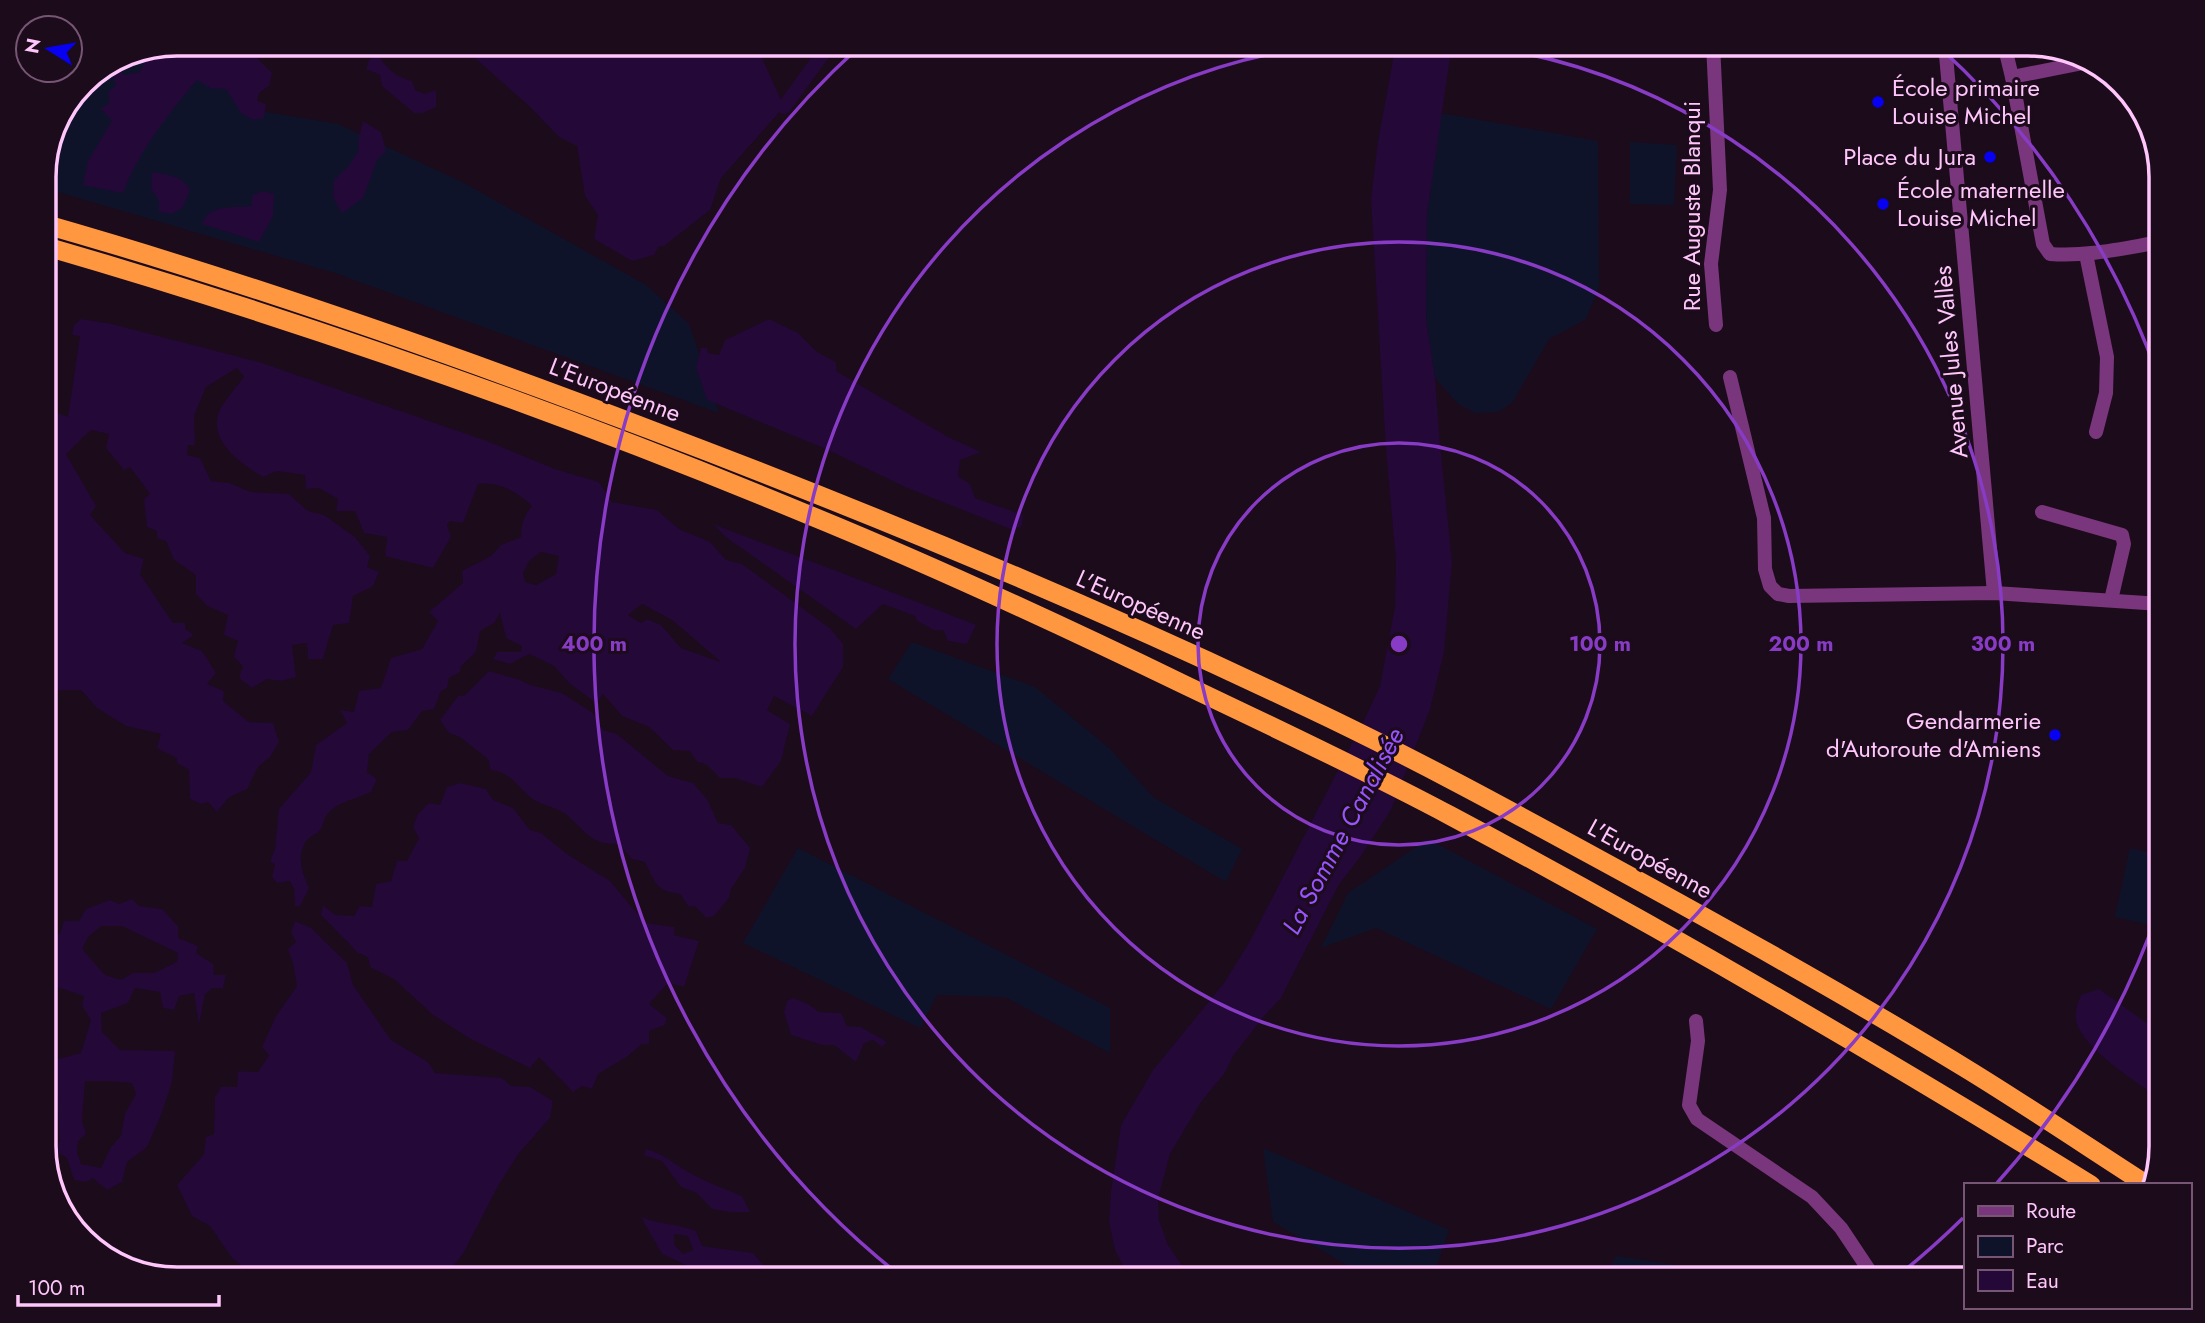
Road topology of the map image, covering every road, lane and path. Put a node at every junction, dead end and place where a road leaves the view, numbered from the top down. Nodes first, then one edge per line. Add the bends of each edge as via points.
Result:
1 (1714, 56) edge
2 (1946, 56) edge
3 (2007, 56) edge
4 (2074, 65) edge
5 (2012, 77) junction
6 (56, 228) edge
7 (2149, 244) edge
8 (56, 250) edge
9 (2086, 254) junction
10 (1716, 325) dead end
11 (1730, 377) dead end
12 (2096, 432) dead end
13 (2042, 512) dead end
14 (1994, 593) junction
15 (2111, 600) junction
16 (2149, 603) edge
17 (1696, 1021) dead end
18 (2088, 1183) edge
19 (2143, 1183) edge
20 (1867, 1267) edge

1 - 10 street, Rue Auguste Blanqui via 1720,190 1711,264
2 - 14 street, Avenue Jules Vallès
3 - 5 street
4 - 5 street
5 - 9 street via 2043,244 2050,254
6 - 19 highway, L'Européenne via 323,312 671,437 1072,600 1308,707 1701,915 1970,1072
7 - 9 street
8 - 18 highway, L'Européenne via 436,372 677,461 926,564 1070,630 1446,813 1820,1021
9 - 12 street via 2107,357 2106,393
11 - 14 street via 1764,518 1765,569 1770,586 1779,594
13 - 15 street via 2122,535
14 - 15 street
15 - 16 street
17 - 20 street via 1698,1041 1689,1105 1696,1119 1812,1196

